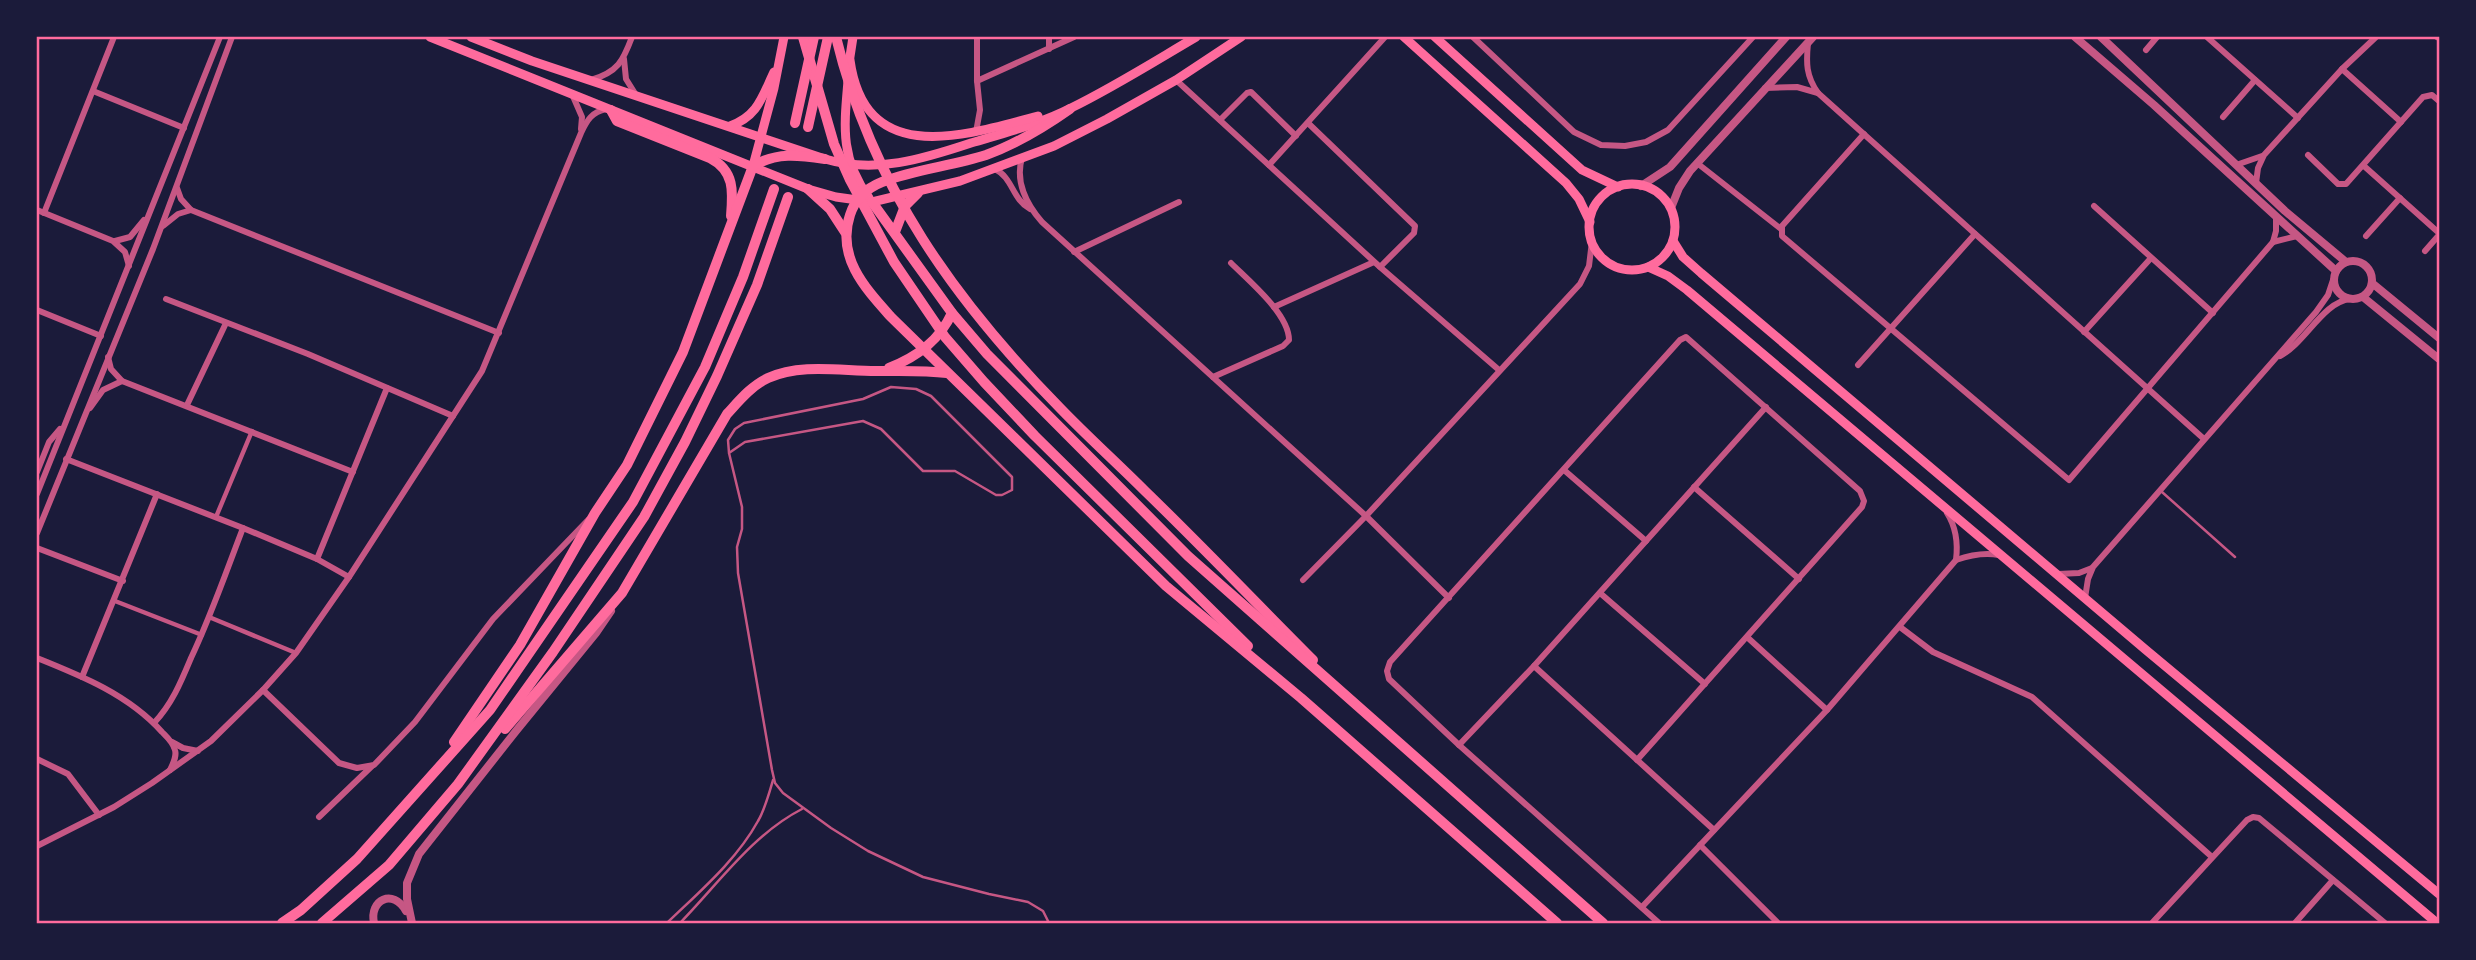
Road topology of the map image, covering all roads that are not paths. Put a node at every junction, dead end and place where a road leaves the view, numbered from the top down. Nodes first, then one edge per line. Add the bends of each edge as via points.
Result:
1 (104, 37) edge
2 (220, 37) edge
3 (232, 37) edge
4 (430, 37) edge
5 (471, 37) edge
6 (632, 37) edge
7 (784, 37) edge
8 (803, 37) edge
9 (814, 37) edge
10 (828, 37) edge
11 (836, 37) edge
12 (853, 37) edge
13 (977, 37) edge
14 (1049, 37) edge
15 (1074, 37) edge
16 (1196, 37) edge
17 (1241, 37) edge
18 (1385, 37) edge
19 (1404, 37) edge
20 (1435, 37) edge
21 (1473, 37) edge
22 (1753, 37) edge
23 (1786, 37) edge
24 (2075, 37) edge
25 (2101, 37) edge
26 (2157, 37) edge
27 (2207, 37) edge
28 (2376, 37) edge
29 (114, 39) edge
30 (1810, 40) edge
31 (1049, 49) junction
32 (2146, 50) dead end
33 (780, 58) junction
34 (624, 59) junction
35 (849, 60) junction
36 (2342, 69) junction
37 (591, 80) junction
38 (977, 80) junction
39 (1176, 80) junction
40 (2255, 80) junction
41 (1765, 88) junction
42 (93, 92) junction
43 (1818, 93) junction
44 (572, 94) junction
45 (637, 96) junction
46 (2439, 101) edge
47 (609, 109) junction
48 (1070, 109) junction
49 (980, 110) junction
50 (2223, 117) dead end
51 (2298, 118) junction
52 (1220, 120) junction
53 (2401, 122) junction
54 (794, 123) dead end
55 (1308, 123) junction
56 (730, 126) junction
57 (808, 127) dead end
58 (184, 128) junction
59 (994, 128) junction
60 (975, 132) junction
61 (581, 133) junction
62 (1864, 134) junction
63 (761, 136) junction
64 (1296, 136) junction
65 (2264, 155) junction
66 (2308, 155) dead end
67 (1022, 158) junction
68 (825, 159) junction
69 (1697, 163) junction
70 (757, 164) junction
71 (2236, 164) junction
72 (849, 165) junction
73 (1269, 165) junction
74 (2364, 166) junction
75 (994, 168) junction
76 (2256, 183) junction
77 (177, 186) junction
78 (1641, 186) junction
79 (1618, 187) junction
80 (808, 188) junction
81 (774, 189) dead end
82 (865, 192) junction
83 (918, 192) junction
84 (788, 197) dead end
85 (2400, 198) junction
86 (856, 200) junction
87 (872, 202) junction
88 (1179, 202) dead end
89 (2094, 206) dead end
90 (1671, 208) junction
91 (191, 210) junction
92 (1032, 210) junction
93 (40, 211) edge
94 (148, 217) junction
95 (2276, 218) junction
96 (1590, 222) junction
97 (161, 226) junction
98 (730, 228) junction
99 (1781, 229) junction
100 (845, 232) junction
101 (895, 232) junction
102 (1975, 234) junction
103 (2439, 234) edge
104 (2297, 236) junction
105 (2367, 236) dead end
106 (113, 241) junction
107 (1592, 241) junction
108 (1673, 241) junction
109 (2273, 242) junction
110 (2425, 251) dead end
111 (1074, 252) junction
112 (2151, 258) junction
113 (2346, 262) junction
114 (1231, 263) dead end
115 (129, 265) junction
116 (1377, 265) junction
117 (1648, 267) junction
118 (2334, 275) junction
119 (2372, 283) junction
120 (2363, 296) junction
121 (166, 299) dead end
122 (2350, 299) junction
123 (1274, 307) junction
124 (37, 310) edge
125 (952, 313) junction
126 (2213, 313) junction
127 (226, 323) junction
128 (1892, 328) junction
129 (2084, 332) junction
130 (499, 333) junction
131 (101, 336) junction
132 (2439, 338) edge
133 (924, 350) junction
134 (108, 357) junction
135 (2278, 357) junction
136 (2439, 359) edge
137 (1858, 365) dead end
138 (1499, 370) junction
139 (878, 371) junction
140 (947, 373) junction
141 (1213, 377) junction
142 (122, 381) junction
143 (387, 388) junction
144 (2148, 389) junction
145 (187, 405) junction
146 (1766, 407) junction
147 (453, 416) junction
148 (83, 418) junction
149 (66, 422) junction
150 (252, 431) junction
151 (2204, 439) junction
152 (729, 453) junction
153 (66, 459) junction
154 (1564, 470) junction
155 (37, 472) edge
156 (353, 472) junction
157 (1694, 487) junction
158 (2160, 490) junction
159 (37, 494) edge
160 (157, 494) junction
161 (37, 505) edge
162 (1944, 508) junction
163 (46, 509) junction
164 (595, 513) junction
165 (1366, 516) junction
166 (216, 517) junction
167 (243, 528) junction
168 (37, 533) edge
169 (1646, 541) junction
170 (37, 548) edge
171 (2001, 555) junction
172 (2235, 557) dead end
173 (317, 559) junction
174 (1956, 560) junction
175 (2093, 567) junction
176 (2056, 573) junction
177 (349, 577) junction
178 (1799, 579) junction
179 (1303, 580) dead end
180 (123, 581) junction
181 (622, 593) junction
182 (1600, 593) junction
183 (1450, 598) junction
184 (2085, 598) junction
185 (115, 601) junction
186 (209, 617) junction
187 (1900, 627) junction
188 (202, 635) junction
189 (1747, 637) junction
190 (296, 653) junction
191 (37, 658) edge
192 (1534, 666) junction
193 (82, 677) junction
194 (1705, 684) junction
195 (263, 690) junction
196 (1301, 698) junction
197 (1827, 710) junction
198 (154, 723) junction
199 (1377, 725) junction
200 (170, 741) junction
201 (1459, 745) junction
202 (484, 750) junction
203 (198, 751) junction
204 (37, 759) edge
205 (1637, 760) junction
206 (374, 765) junction
207 (170, 771) junction
208 (774, 777) junction
209 (427, 780) junction
210 (803, 808) junction
211 (99, 815) junction
212 (319, 817) dead end
213 (1714, 830) junction
214 (1700, 845) junction
215 (37, 846) edge
216 (2212, 857) junction
217 (2333, 880) junction
218 (2439, 894) edge
219 (1642, 907) junction
220 (410, 920) edge
221 (282, 923) edge
222 (322, 923) edge
223 (374, 923) edge
224 (667, 923) edge
225 (680, 923) edge
226 (1049, 923) edge
227 (1557, 923) edge
228 (1603, 923) edge
229 (1659, 923) edge
230 (1778, 923) edge
231 (2152, 923) edge
232 (2295, 923) edge
233 (2385, 923) edge
234 (2437, 923) edge

1 - 29 street
2 - 58 street
3 - 77 street
4 - 44 main road
5 - 37 main road
6 - 34 street
7 - 33 main road
8 - 196 main road via 834,144 894,262 945,337 1123,524
9 - 54 main road
10 - 57 main road
11 - 199 main road via 845,73 892,187 916,232 982,323 1061,410
12 - 35 main road
13 - 38 street
14 - 31 street
15 - 31 street
16 - 48 main road
17 - 39 main road
18 - 55 street
19 - 96 main road via 1566,183
20 - 79 main road via 1582,170
21 - 22 street via 1574,132 1601,145 1625,146 1646,142 1668,130
23 - 78 street via 1670,167
24 - 95 street
25 - 71 street
26 - 32 street
27 - 40 street
28 - 36 street
29 - 42 street
30 - 41 street
30 - 43 street via 1807,70
31 - 38 street
33 - 56 main road via 755,110
33 - 63 main road
34 - 37 street via 610,73
34 - 45 street via 626,79
35 - 60 main road via 860,97 891,129 919,137
35 - 72 main road
36 - 51 street
36 - 53 street
37 - 45 main road
38 - 49 street
39 - 52 street
39 - 67 main road via 1064,141
40 - 50 street
40 - 51 street
41 - 43 street via 1797,87
41 - 69 street
42 - 58 street
42 - 93 street
43 - 62 street
44 - 47 main road
44 - 61 street via 582,117
45 - 56 main road
46 - 53 street via 2425,96
47 - 61 street via 594,113
47 - 70 main road
47 - 98 main road via 617,121 722,166 732,184
48 - 59 main road
48 - 72 main road via 926,158
48 - 82 main road via 1011,145 895,178
49 - 59 street
49 - 60 street
51 - 65 street
52 - 64 street via 1251,92
52 - 73 street
53 - 74 street
55 - 64 street
55 - 116 street via 1415,226 1414,233
56 - 63 main road
58 - 94 street
59 - 60 main road
61 - 130 street
62 - 99 street
62 - 102 street
63 - 68 main road
63 - 70 main road
64 - 73 street
65 - 71 street
65 - 76 street
66 - 74 street via 2340,185 2349,183
67 - 75 main road
67 - 92 street via 1020,180
68 - 70 main road via 788,154
68 - 72 main road
69 - 90 street
69 - 99 street
70 - 80 main road
70 - 98 main road
71 - 76 street
72 - 82 main road
73 - 116 street
74 - 85 street
75 - 83 main road
75 - 92 street via 1007,179 1018,201
76 - 113 street
77 - 91 street via 181,200
77 - 97 street
78 - 79 main road
78 - 90 main road via 1659,194
79 - 96 main road via 1602,197
80 - 86 main road
80 - 100 main road
81 - 209 main road via 705,367 633,502 490,710
82 - 86 main road
82 - 87 main road
83 - 87 main road
83 - 101 main road via 900,214
84 - 202 main road via 757,285 685,442 644,517
85 - 103 street
85 - 105 street
86 - 87 main road
86 - 100 main road
87 - 101 main road
88 - 111 street
89 - 112 street
90 - 108 main road
91 - 97 street
91 - 130 street
92 - 111 street
93 - 106 street
94 - 106 street via 130,237
94 - 115 street
95 - 104 street
95 - 109 street
96 - 107 main road
97 - 134 street
98 - 164 main road via 682,352 627,465
99 - 128 street via 1783,237
100 - 133 main road via 853,271
101 - 125 main road
102 - 128 street
102 - 129 street
103 - 110 street
104 - 109 street
104 - 118 street
106 - 115 street via 125,252
107 - 117 main road via 1614,266 1625,270
107 - 138 street via 1589,267 1580,285
108 - 117 main road via 1668,252
108 - 176 main road via 1701,273
109 - 126 street
111 - 141 street
112 - 126 street
112 - 129 street
113 - 118 street
113 - 119 street via 2363,263
114 - 123 street
115 - 131 street
116 - 123 street
116 - 138 street
117 - 162 main road via 1687,290
118 - 122 street via 2338,293
118 - 135 street via 2322,304
119 - 120 street
119 - 132 street
120 - 122 street
120 - 136 street
121 - 127 street
122 - 135 street via 2335,304 2293,348
123 - 141 street via 1288,332 1286,343
124 - 131 street
125 - 133 main road
125 - 199 main road via 1024,393 1188,556
126 - 144 street
127 - 143 street
127 - 145 street
128 - 137 street
128 - 144 street via 2069,480
129 - 144 street
130 - 147 street via 482,372
131 - 149 street
133 - 139 main road
133 - 140 main road
134 - 142 street
134 - 148 street
135 - 151 street
138 - 165 street
139 - 140 main road
139 - 181 main road via 784,373 747,393 727,414
140 - 196 main road via 1166,586
141 - 165 street
142 - 145 street
142 - 148 street via 103,390
143 - 147 street
143 - 156 street
144 - 151 street
145 - 150 street
146 - 154 street via 1692,340 1682,338
146 - 157 street
146 - 178 street via 1863,496 1862,507
147 - 177 street
148 - 153 street
149 - 155 street via 50,442
149 - 159 street
150 - 156 street
150 - 166 street
151 - 158 street
152 - 152 lane via 731,434 744,423 863,399 891,387 909,388 931,396 1012,477 1013,486 1008,493 996,495 956,471 923,471 881,429 863,421 745,442
152 - 208 lane via 743,508 738,573
153 - 160 street
153 - 163 street
154 - 169 street
154 - 183 street
156 - 173 street
157 - 169 street
157 - 178 street
158 - 172 lane
158 - 175 street
160 - 166 street
160 - 180 street
161 - 163 street
162 - 171 main road
162 - 174 street via 1954,528
163 - 168 street
164 - 206 street via 493,619 415,722
164 - 209 main road via 520,645
165 - 179 street
165 - 183 street
166 - 167 street
167 - 173 street
167 - 186 street
169 - 182 street
170 - 180 street
171 - 174 street via 1969,555
171 - 234 main road
173 - 177 street
174 - 187 street
175 - 176 street via 2079,573
175 - 184 street
176 - 184 main road
177 - 190 street
178 - 189 street
180 - 185 street
181 - 202 main road
181 - 220 street via 596,633 419,854 407,883
182 - 192 street
182 - 194 street
183 - 201 street via 1387,670 1390,679
184 - 218 main road
185 - 188 street
185 - 193 street
186 - 188 street
186 - 190 street
187 - 197 street
187 - 216 street via 1933,652 2036,700
188 - 198 street via 166,710
189 - 194 street
189 - 197 street
190 - 195 street
191 - 193 street
192 - 201 street
192 - 205 street
193 - 198 street
194 - 205 street
195 - 203 street
195 - 206 street via 339,763 358,768
196 - 227 main road
197 - 213 street
198 - 200 street
199 - 228 main road
200 - 203 street
200 - 207 street via 175,755
201 - 219 street
202 - 222 main road via 389,865
203 - 207 street
204 - 211 street via 68,774
205 - 213 street
206 - 212 street
207 - 211 street
208 - 210 lane via 778,788
208 - 224 lane via 751,832
209 - 221 main road via 357,859
210 - 225 lane via 755,843
210 - 226 lane via 905,870 1028,901 1043,911
211 - 215 street
213 - 214 street
214 - 219 street
214 - 230 street
216 - 217 street via 2247,820 2259,818
216 - 231 street
217 - 232 street
217 - 233 street
219 - 229 street
220 - 223 street via 401,902 387,898 374,908

